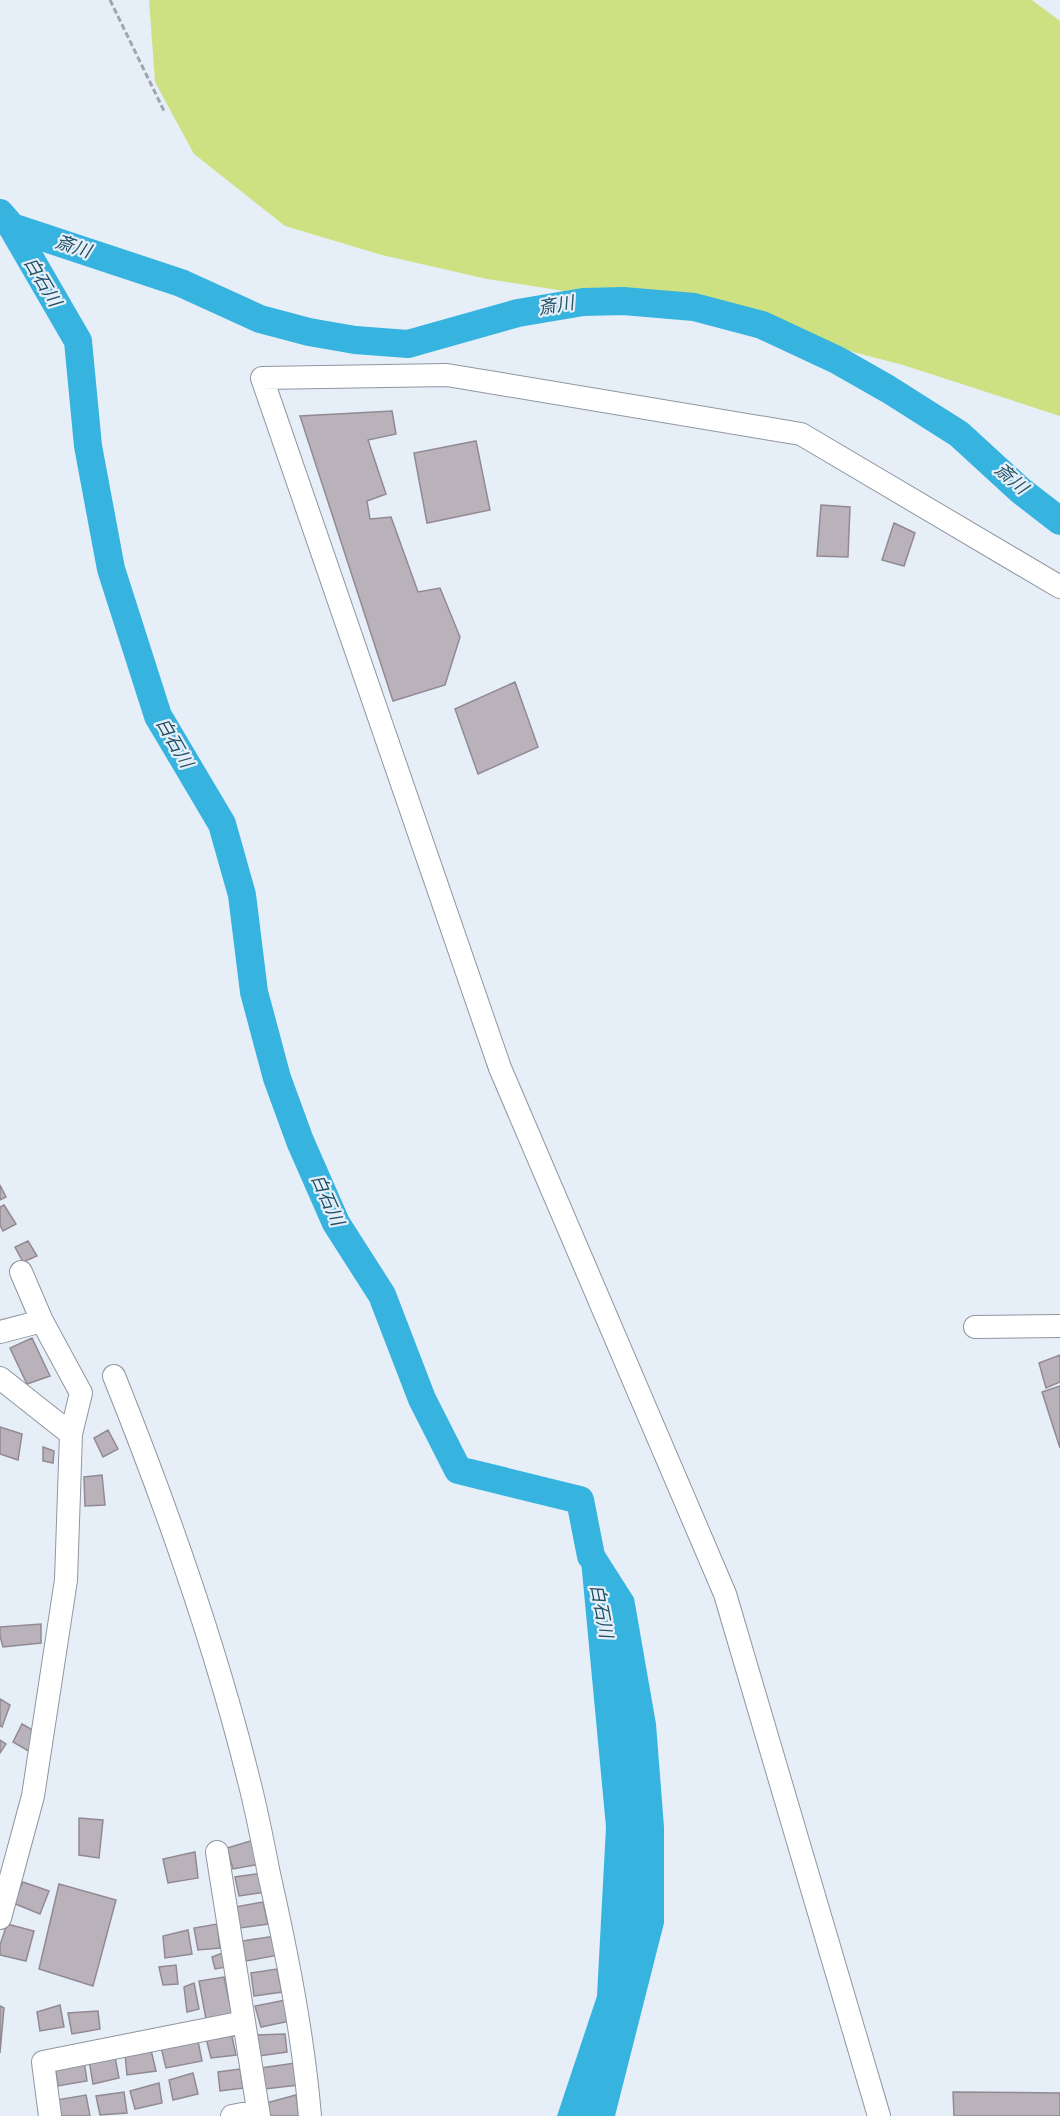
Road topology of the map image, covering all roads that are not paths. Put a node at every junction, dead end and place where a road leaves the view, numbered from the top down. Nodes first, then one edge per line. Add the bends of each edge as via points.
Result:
1 (1060, 587) edge
2 (21, 1272) dead end
3 (42, 1321) junction
4 (1060, 1326) edge
5 (975, 1327) dead end
6 (0, 1332) edge
7 (114, 1376) dead end
8 (0, 1378) edge
9 (71, 1434) junction
10 (217, 1852) dead end
11 (0, 1918) edge
12 (244, 2022) junction
13 (259, 2114) edge
14 (50, 2116) edge
15 (232, 2116) edge
16 (310, 2116) edge
17 (879, 2116) edge

1 - 17 street via 801,434 447,375 262,378 500,1068 724,1594
2 - 3 street
3 - 6 street
3 - 9 street via 81,1393
4 - 5 street
7 - 16 street via 194,1592 233,1720 252,1792 297,2012
8 - 9 street
9 - 11 street via 66,1580 33,1796
10 - 12 street
12 - 13 street
12 - 14 street via 43,2062
13 - 15 street

